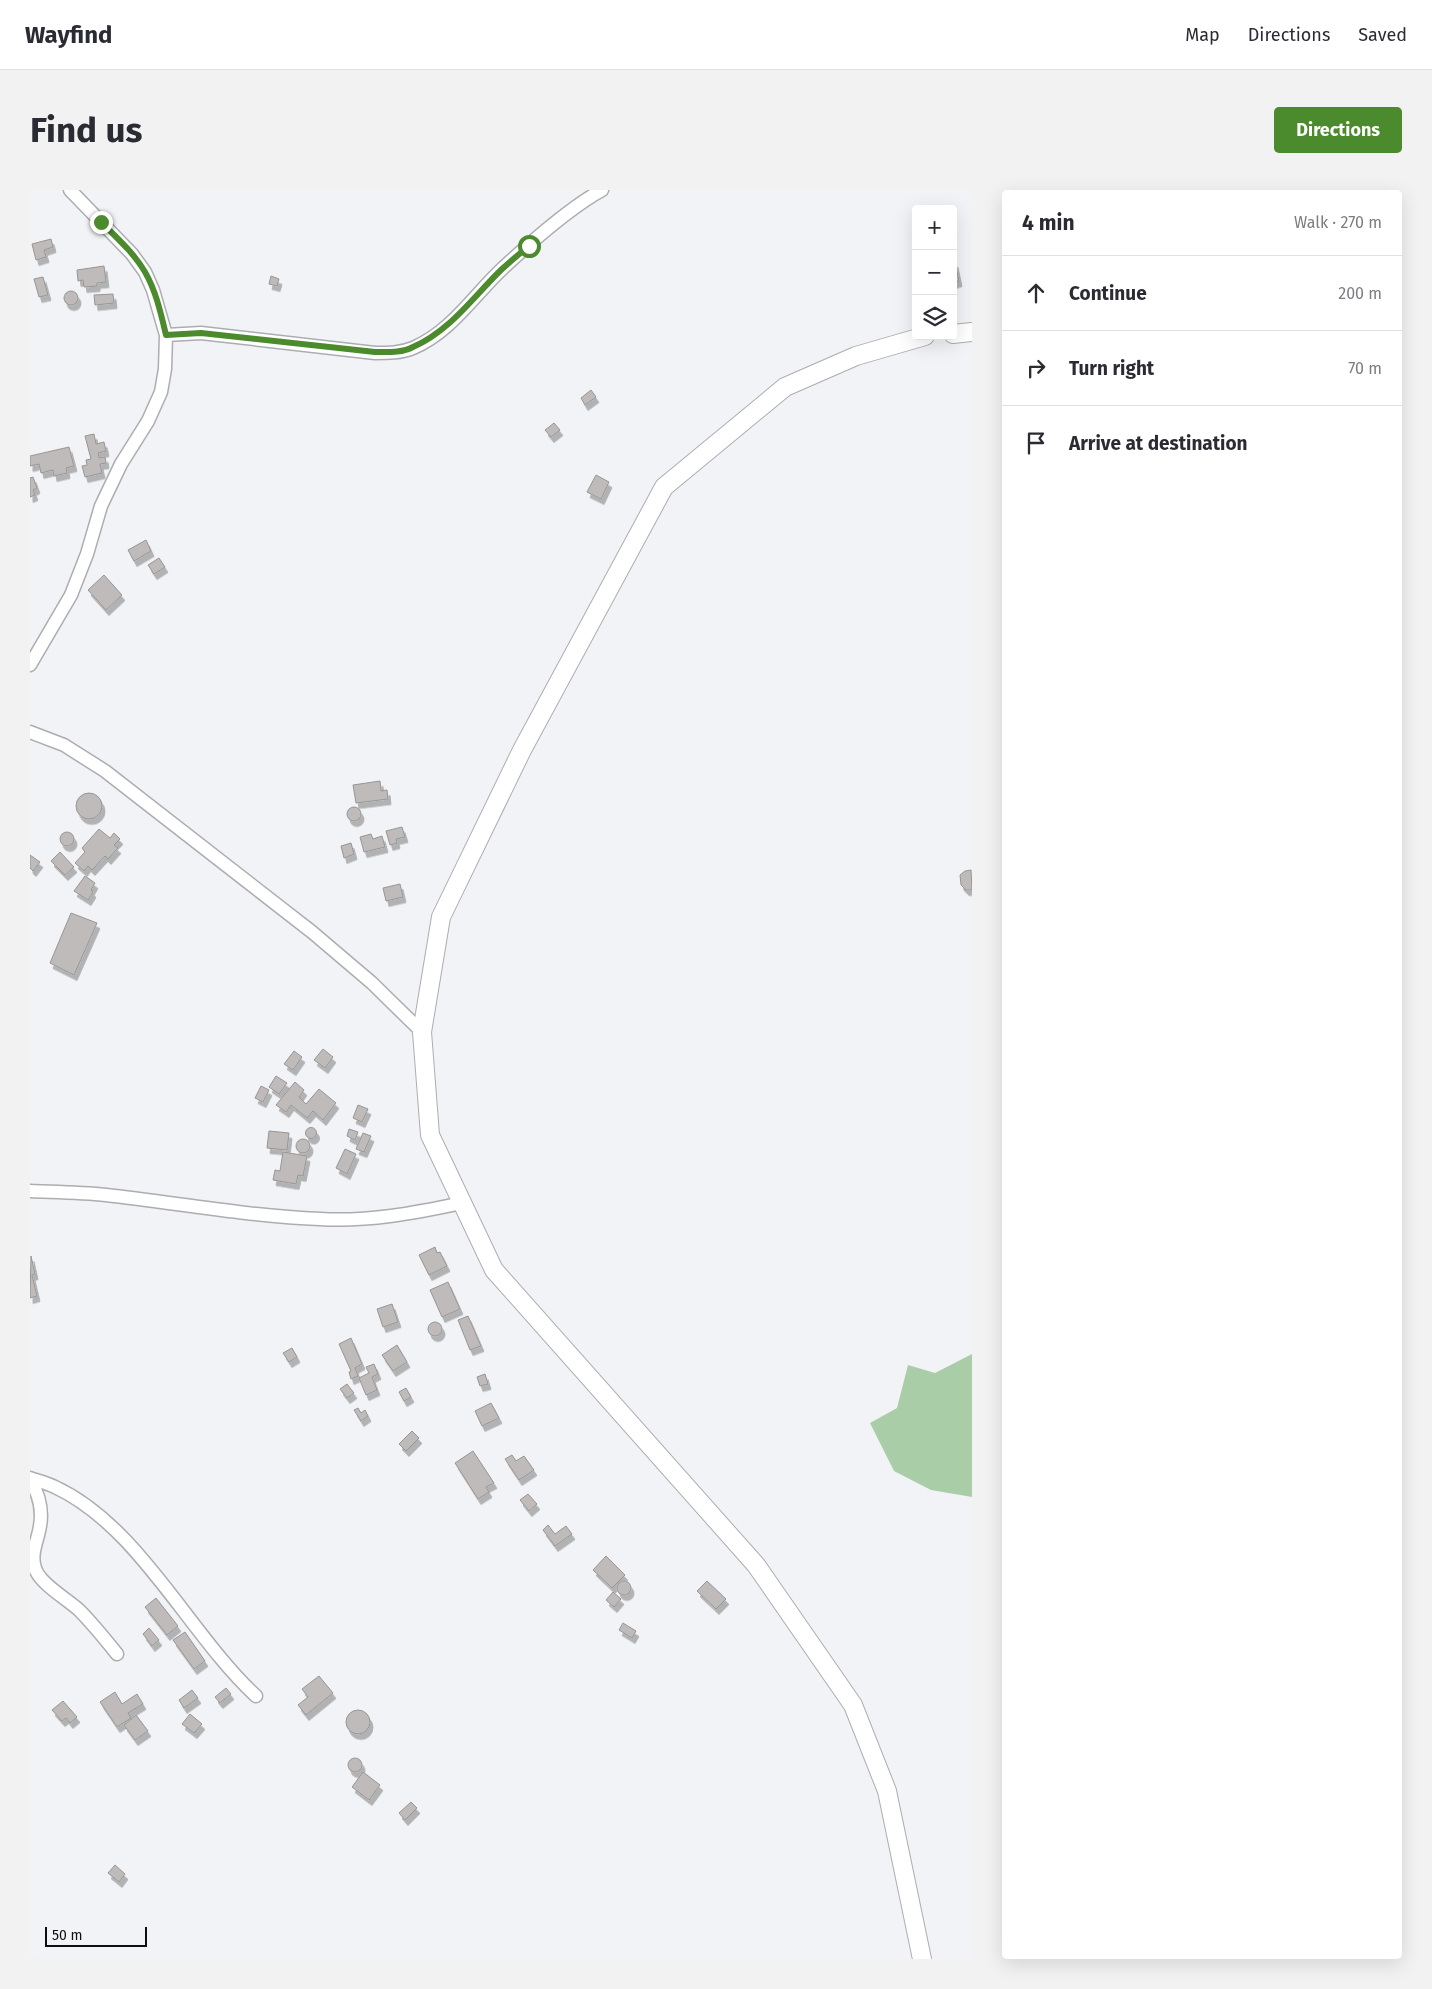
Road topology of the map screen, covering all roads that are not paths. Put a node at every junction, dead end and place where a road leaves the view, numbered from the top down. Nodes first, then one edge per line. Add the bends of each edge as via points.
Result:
1 (70, 190) edge
2 (602, 190) edge
3 (972, 332) edge
4 (957, 334) edge
5 (166, 335) junction
6 (912, 340) edge
7 (30, 665) edge
8 (30, 732) edge
9 (422, 1032) junction
10 (30, 1191) edge
11 (462, 1203) junction
12 (30, 1478) edge
13 (117, 1654) dead end
14 (256, 1696) dead end
15 (922, 1959) edge

1 - 5 street via 132,254 145,272
2 - 5 street via 503,268 464,310 431,338 412,348 375,352 201,333
3 - 4 main road
5 - 7 street via 161,392 103,500 72,596
6 - 9 main road via 856,356 785,387 664,486 522,750 441,917
8 - 9 street via 64,745 106,771 312,932 372,983
9 - 11 main road via 430,1135
10 - 11 street via 104,1195 321,1220 378,1218
11 - 15 main road via 494,1270 756,1565 853,1705 887,1791
12 - 13 street via 42,1509 34,1549 35,1570 79,1610
12 - 14 street via 55,1486 74,1497 114,1530

